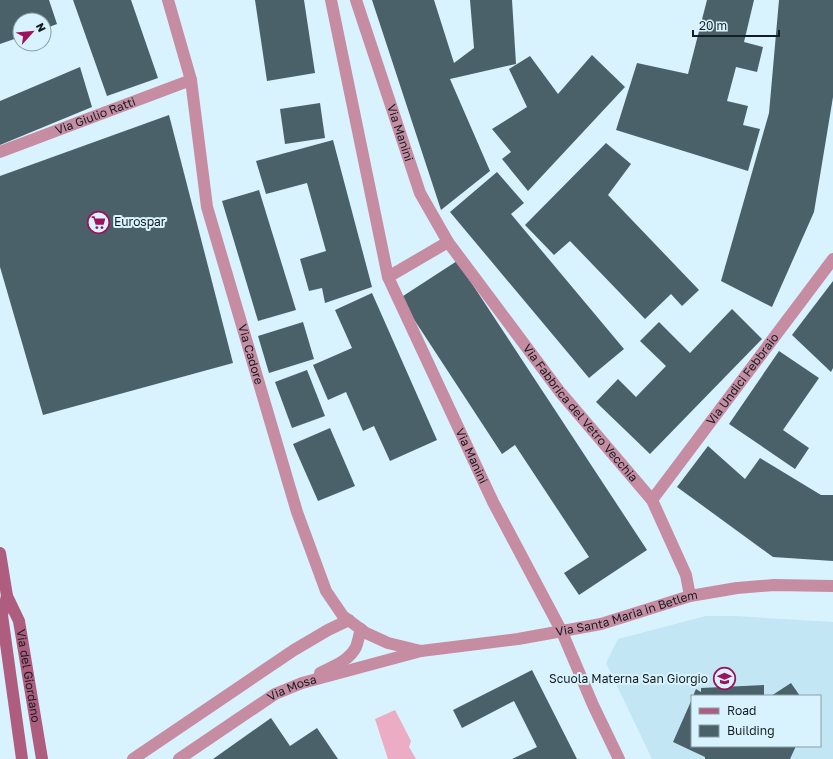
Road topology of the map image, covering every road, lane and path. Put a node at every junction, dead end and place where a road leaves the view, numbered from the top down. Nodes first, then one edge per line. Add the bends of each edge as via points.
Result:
1 (168, 0) edge
2 (331, 0) edge
3 (356, 0) edge
4 (191, 80) junction
5 (0, 152) edge
6 (448, 242) junction
7 (833, 259) edge
8 (388, 277) junction
9 (652, 500) junction
10 (0, 553) edge
11 (2, 578) edge
12 (833, 586) edge
13 (7, 596) junction
14 (690, 596) junction
15 (349, 620) junction
16 (361, 629) junction
17 (562, 632) junction
18 (421, 651) junction
19 (302, 683) junction
20 (22, 759) edge
21 (42, 759) edge
22 (133, 759) edge
23 (179, 759) edge
24 (619, 759) edge

1 - 4 street, Via Cadore
2 - 8 street, Via Manini
3 - 6 street, Via Manini via 420,193
4 - 5 street, Via Giulio Ratti
4 - 15 street, Via Cadore via 209,215 297,512 326,591 343,616
6 - 8 street
6 - 9 street, Via Fabbrica del Vetro Vecchia via 560,392
7 - 9 street, Via Undici Febbraio
8 - 17 street, Via Manini via 493,502
9 - 14 street, Via Fabbrica del Vetro Vecchia via 686,575
10 - 11 street, Via del Giordano
11 - 13 street, Via del Giordano
12 - 14 street, Via Santa Maria in Betlem via 774,585
13 - 20 street, Via del Giordano via 2,615
13 - 21 street, Via del Giordano via 19,621
14 - 17 street, Via Santa Maria in Betlem via 601,624
15 - 16 street, Via Cadore
15 - 22 street via 294,650
16 - 18 street, Via Cadore via 388,643
16 - 19 street via 356,647 344,661
17 - 18 street, Via Santa Maria in Betlem
17 - 24 street, Via Manini
18 - 19 street, Via Mosa
19 - 23 street, Via Mosa via 274,694

